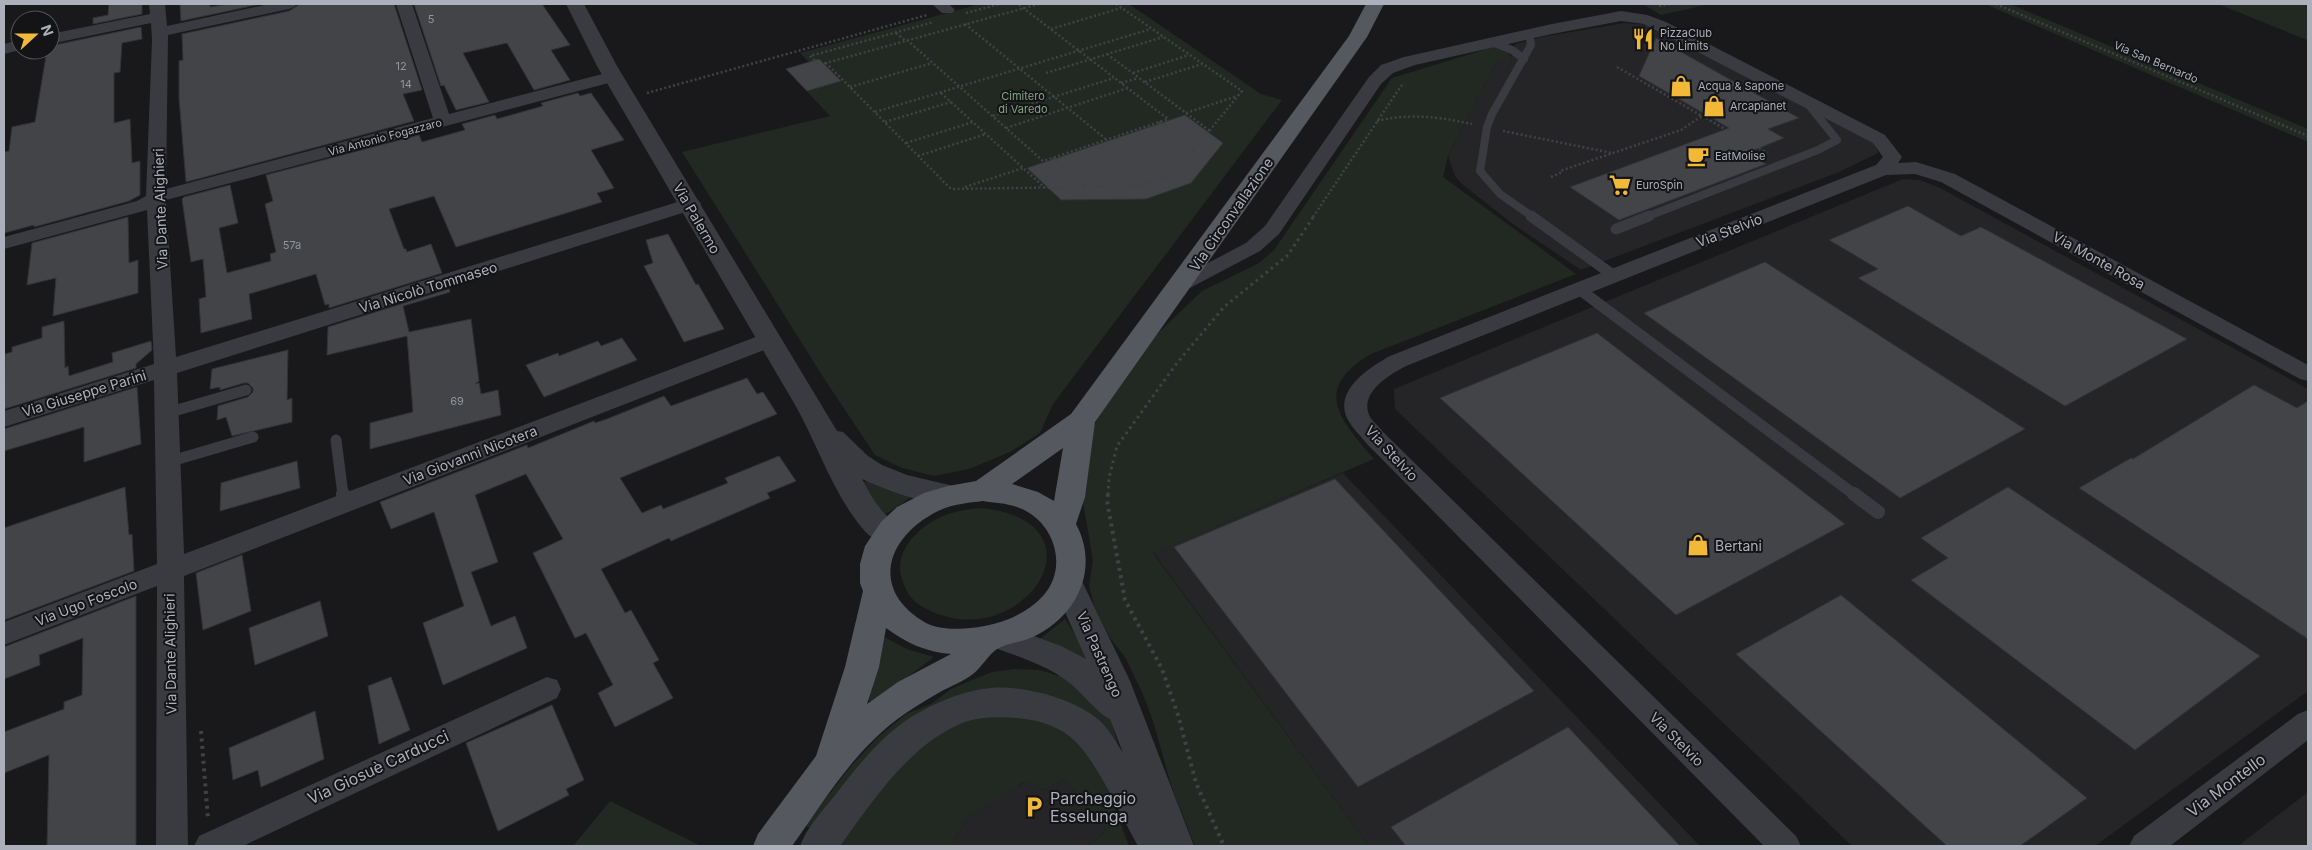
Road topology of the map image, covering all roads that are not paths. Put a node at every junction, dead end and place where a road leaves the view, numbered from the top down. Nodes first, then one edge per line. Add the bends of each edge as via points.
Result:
1 (289, 4) edge
2 (404, 4) edge
3 (575, 4) edge
4 (1375, 4) edge
5 (158, 18) edge
6 (1528, 34) junction
7 (60, 37) edge
8 (1494, 43) junction
9 (1524, 59) junction
10 (614, 76) junction
11 (1808, 104) junction
12 (443, 121) junction
13 (1883, 169) junction
14 (156, 197) junction
15 (691, 204) junction
16 (1616, 229) dead end
17 (4, 244) edge
18 (1613, 275) junction
19 (1181, 285) junction
20 (1579, 289) junction
21 (770, 340) junction
22 (165, 368) junction
23 (2308, 374) edge
24 (246, 390) dead end
25 (167, 413) junction
26 (4, 419) edge
27 (1082, 421) junction
28 (823, 430) junction
29 (253, 437) dead end
30 (336, 440) dead end
31 (168, 462) junction
32 (983, 491) junction
33 (952, 495) junction
34 (344, 504) junction
35 (1878, 512) dead end
36 (1061, 524) junction
37 (889, 533) junction
38 (169, 569) junction
39 (1068, 583) junction
40 (877, 594) junction
41 (4, 634) edge
42 (993, 639) junction
43 (547, 689) dead end
44 (2308, 723) edge
45 (1130, 726) junction
46 (830, 764) junction
47 (172, 846) edge
48 (210, 846) edge
49 (771, 846) edge
50 (818, 846) edge
51 (1158, 846) edge
52 (1176, 846) edge
53 (1784, 846) edge
54 (2145, 846) edge

1 - 5 street
2 - 12 street
3 - 10 street, Via Palermo
4 - 19 main road, Via Circonvallazione via 1358,36
5 - 7 street
5 - 14 street, Via Dante Alighieri
6 - 8 street
6 - 9 lane via 1531,45
6 - 11 street via 1611,17 1632,17 1660,25
8 - 9 lane
8 - 19 street via 1387,69 1272,230 1253,247
9 - 18 lane via 1492,114 1480,171 1500,194
10 - 12 street, Via Antonio Fogazzaro
10 - 15 street, Via Palermo
11 - 13 street via 1879,140 1892,157
11 - 16 lane via 1837,140
12 - 14 street, Via Antonio Fogazzaro
13 - 18 street, Via Stelvio
13 - 23 street, Via Monte Rosa via 1916,168 1948,178
14 - 17 street, Via Antonio Fogazzaro via 144,205
14 - 22 street, Via Dante Alighieri
15 - 21 street, Via Palermo
15 - 22 street, Via Nicolò Tommaseo
18 - 20 street, Via Stelvio
19 - 27 main road, Via Circonvallazione
20 - 35 lane
20 - 53 street, Via Stelvio via 1398,360 1364,384 1357,399 1358,417 1375,438
21 - 28 street, Via Palermo
21 - 34 street, Via Giovanni Nicotera
22 - 25 street, Via Dante Alighieri
22 - 26 street, Via Giuseppe Parini
24 - 25 lane
25 - 31 street, Via Dante Alighieri
27 - 32 main road, Via Circonvallazione
27 - 36 main road, Via Circonvallazione via 1070,496
28 - 33 street, Via Palermo via 862,466 892,480
28 - 37 street, Via Palermo via 859,502 875,523
29 - 31 lane
30 - 34 lane
31 - 38 street, Via Dante Alighieri
32 - 33 main road
32 - 36 main road via 1014,495 1041,506
33 - 37 main road via 928,503 906,516
34 - 38 street, Via Giovanni Nicotera
36 - 39 main road via 1070,542 1073,562
37 - 40 main road via 877,552 873,573
38 - 41 street, Via Ugo Foscolo
38 - 47 street, Via Dante Alighieri
39 - 42 main road via 1058,600 1043,615 1023,628
39 - 45 street, Via Pastrengo
40 - 42 main road via 892,617 917,633 949,642
40 - 46 main road via 862,667
42 - 45 street, Via Pastrengo via 1060,659 1086,674 1105,692
42 - 46 main road via 962,664 910,692 870,720
43 - 48 street, Via Giosuè Carducci
44 - 54 street, Via Montello
45 - 52 street, Via Pastrengo
46 - 49 main road
50 - 51 street via 882,763 925,724 964,706 1010,701 1055,710 1086,730

